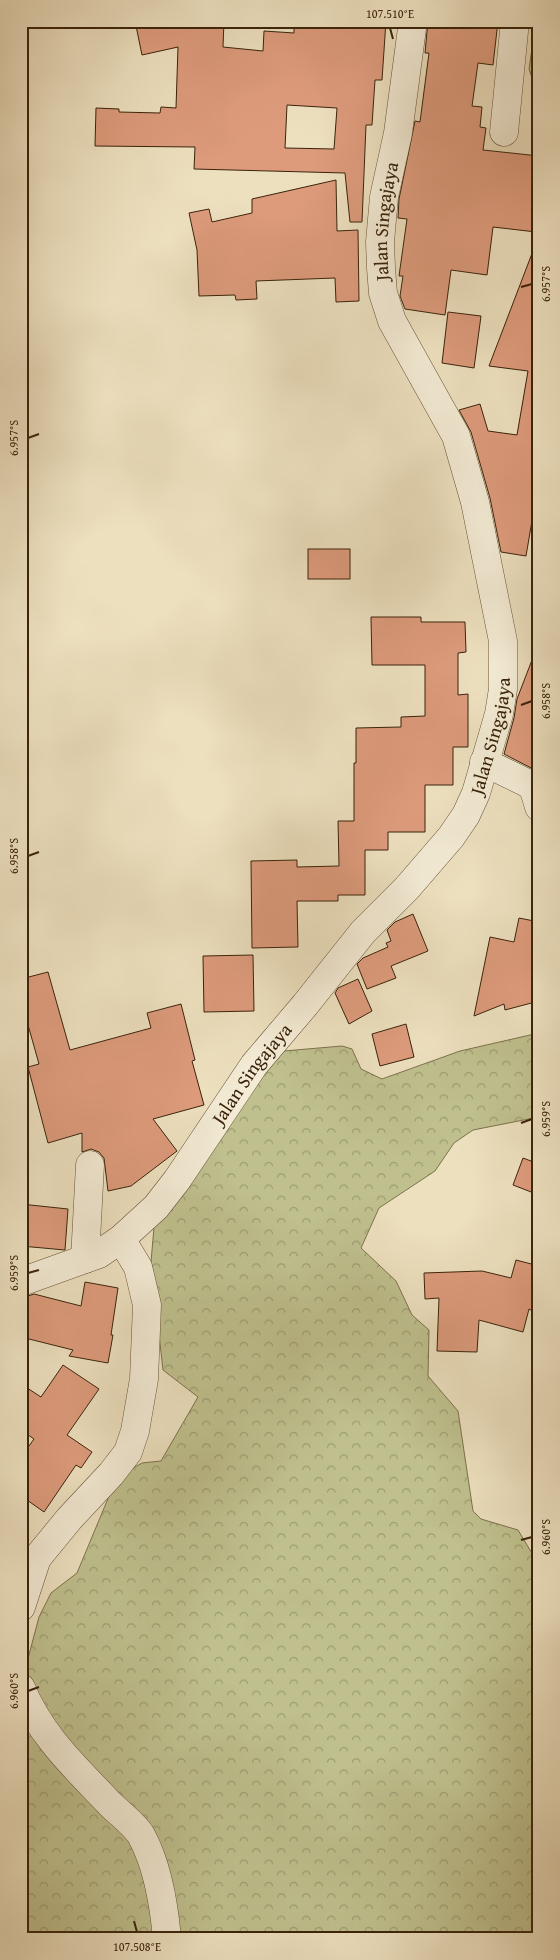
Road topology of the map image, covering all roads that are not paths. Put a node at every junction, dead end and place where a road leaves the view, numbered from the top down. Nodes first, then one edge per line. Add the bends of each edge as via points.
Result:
1 (413, 21) edge
2 (515, 21) edge
3 (504, 132) dead end
4 (484, 762) junction
5 (539, 807) edge
6 (90, 1165) dead end
7 (121, 1239) junction
8 (85, 1259) junction
9 (21, 1282) edge
10 (21, 1607) edge
11 (21, 1688) edge
12 (168, 1939) edge

1 - 4 street, Jalan Singajaya via 398,133 384,197 380,242 383,293 392,321 456,436 475,502 503,641 503,688
2 - 3 street
4 - 5 street via 529,784
4 - 7 street, Jalan Singajaya via 476,793 451,837 338,962 254,1065 156,1207
6 - 8 street
7 - 8 street, Jalan Singajaya
7 - 10 street via 138,1267 147,1305 144,1379 135,1431 128,1452 37,1558
8 - 9 street, Jalan Singajaya
11 - 12 street via 57,1749 140,1834 152,1861

